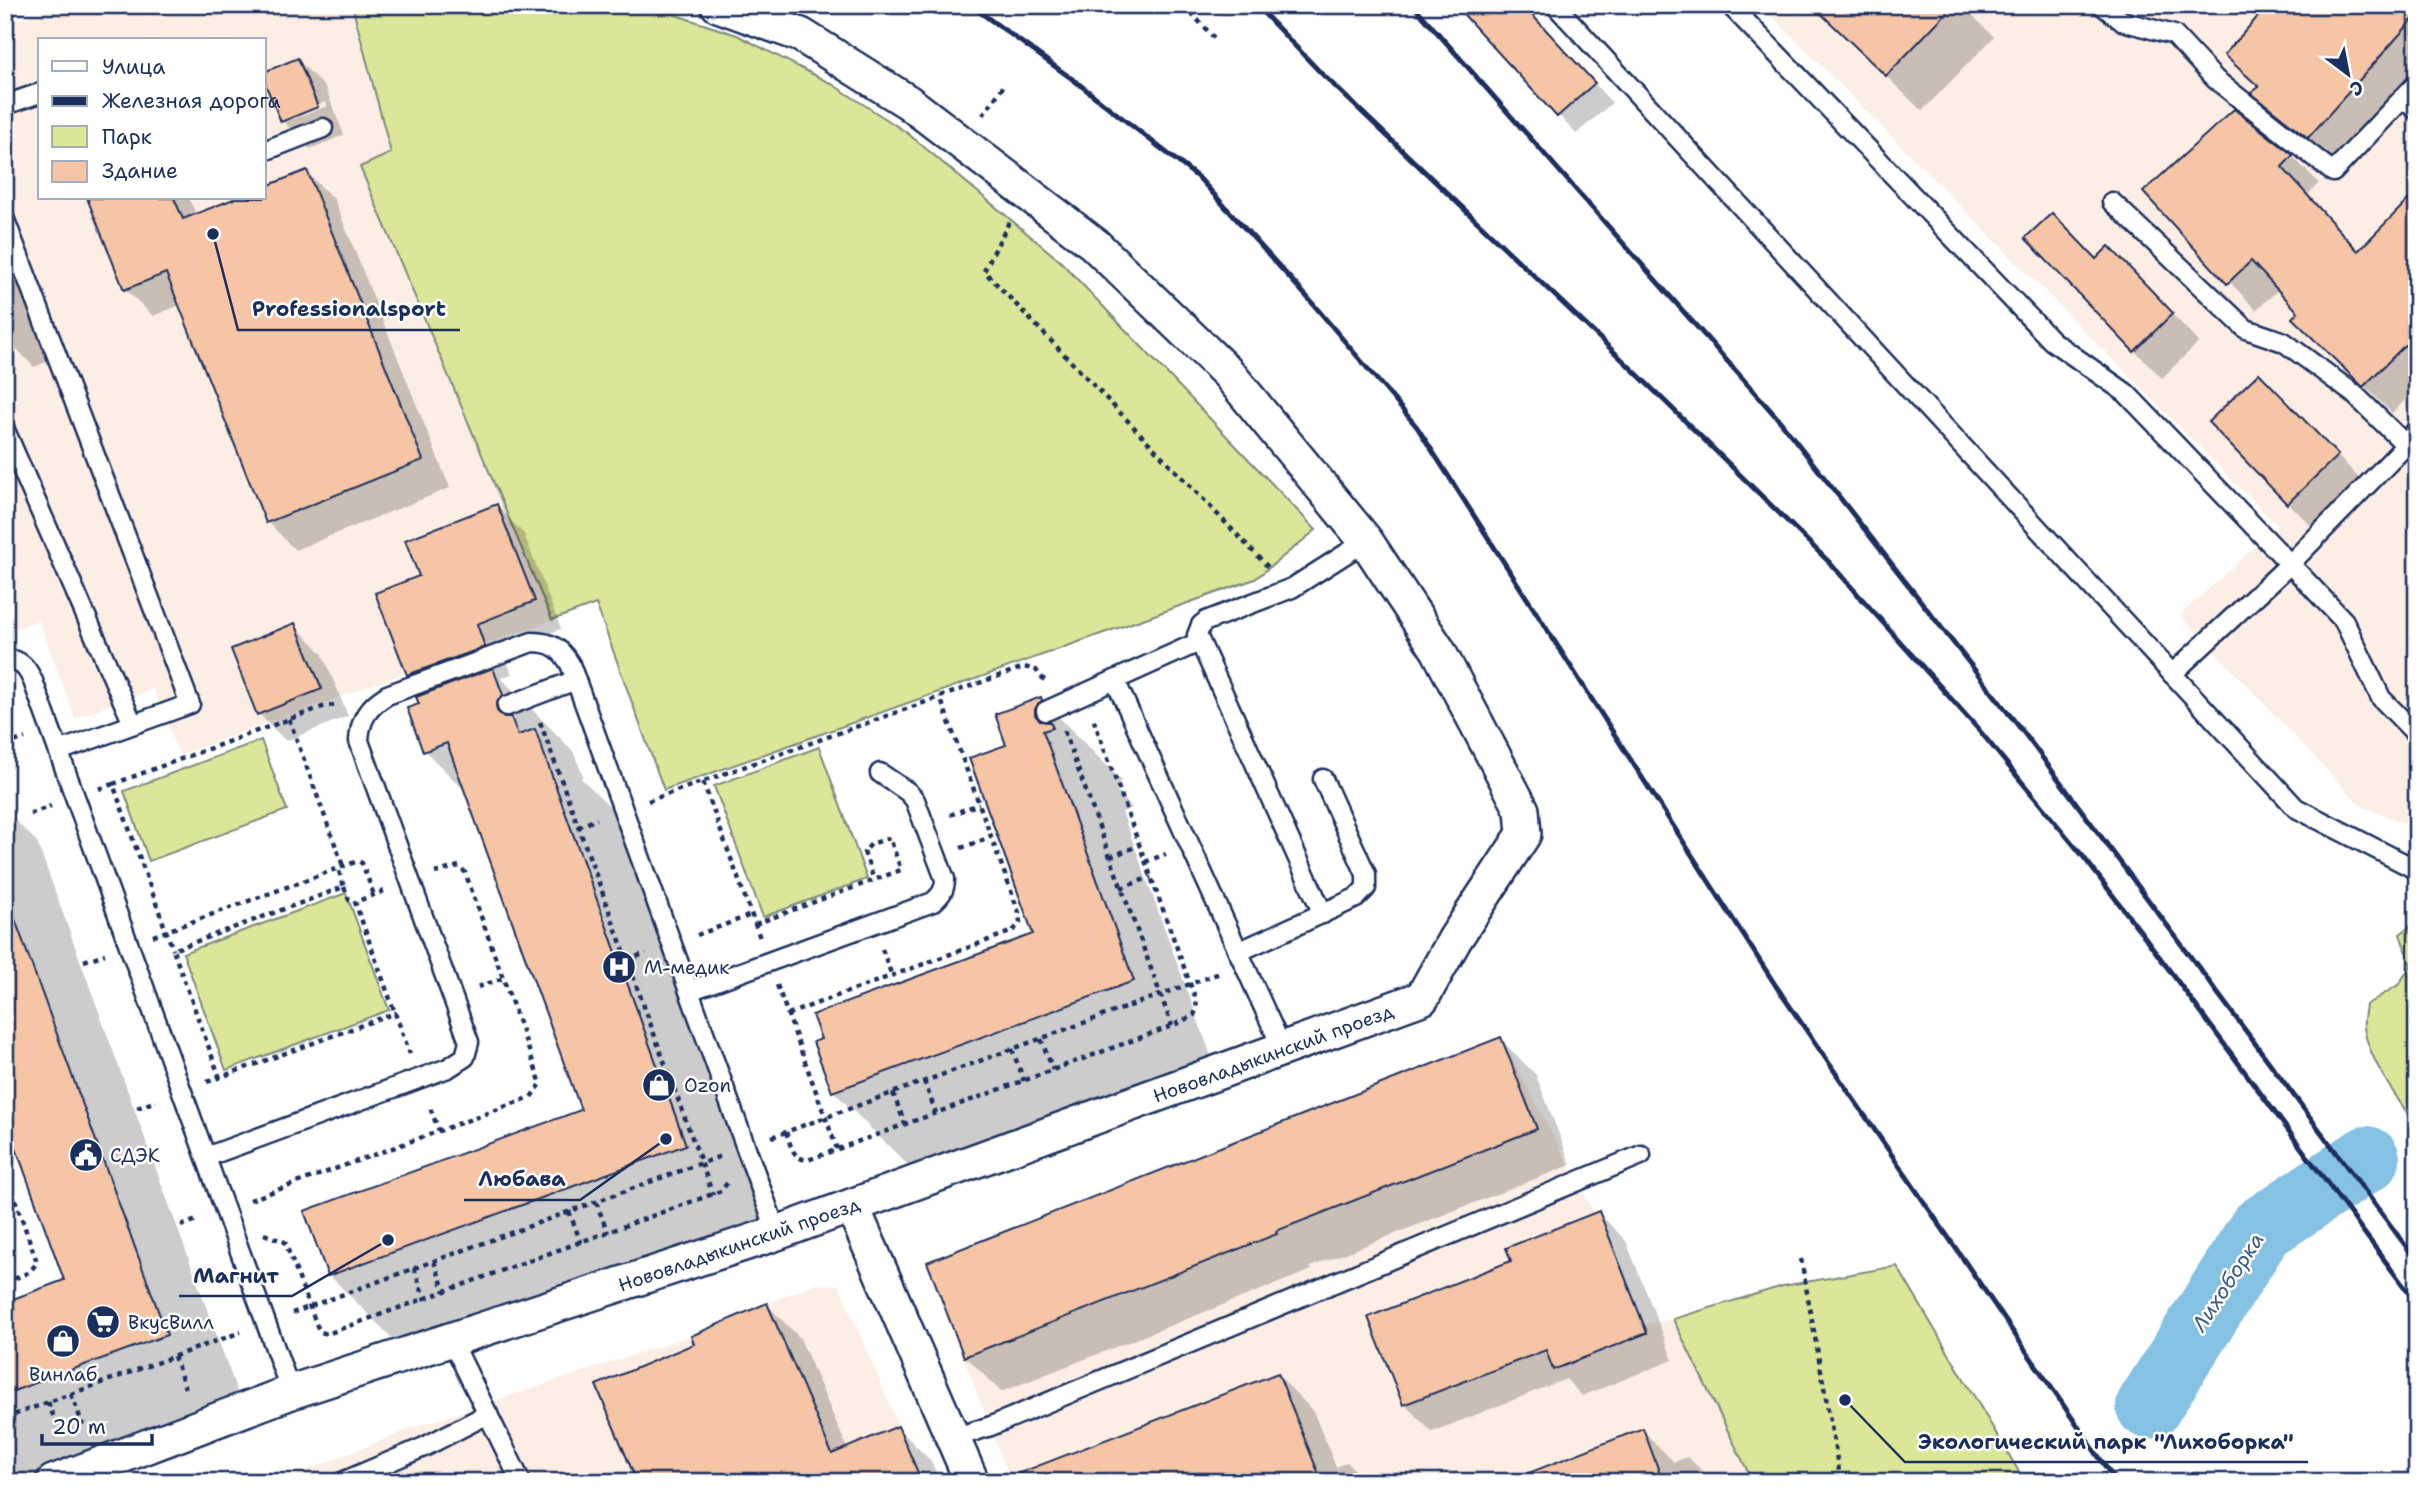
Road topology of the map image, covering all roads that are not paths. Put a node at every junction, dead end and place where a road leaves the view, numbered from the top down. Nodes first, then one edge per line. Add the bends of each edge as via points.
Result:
1 (718, 5) edge
2 (1555, 5) edge
3 (1730, 5) edge
4 (2102, 5) edge
5 (2417, 83) edge
6 (38, 94) edge
7 (2410, 104) edge
8 (5, 105) edge
9 (323, 128) dead end
10 (266, 150) edge
11 (2112, 202) dead end
12 (5, 220) edge
13 (2417, 429) edge
14 (5, 430) edge
15 (2406, 445) junction
16 (1366, 541) junction
17 (2290, 564) junction
18 (1199, 642) junction
19 (5, 659) edge
20 (2172, 674) junction
21 (576, 680) junction
22 (1115, 680) junction
23 (507, 706) dead end
24 (1051, 709) road end
25 (133, 724) junction
26 (2417, 735) edge
27 (58, 751) junction
28 (880, 773) dead end
29 (1323, 779) dead end
30 (2417, 870) edge
31 (1323, 914) junction
32 (1241, 958) junction
33 (689, 991) junction
34 (1283, 1050) junction
35 (1642, 1155) dead end
36 (206, 1157) junction
37 (852, 1206) junction
38 (777, 1233) junction
39 (452, 1341) junction
40 (291, 1392) junction
41 (488, 1414) junction
42 (953, 1438) junction
43 (53, 1482) edge
44 (342, 1482) edge
45 (521, 1482) edge
46 (972, 1482) edge

1 - 16 street via 801,35 908,102 1094,244 1227,373
2 - 20 lane
3 - 17 lane via 2052,341 2126,393
4 - 7 lane via 2122,21 2174,35 2215,79 2333,172
5 - 7 lane
6 - 8 lane
9 - 10 lane
11 - 15 lane via 2246,329 2284,342 2354,394
12 - 25 lane via 190,704
13 - 15 lane
14 - 25 lane
15 - 17 lane
16 - 18 lane via 1292,588 1206,621 1198,631
16 - 34 street, Нововладыкинский проезд via 1438,650 1522,810 1524,834 1422,998
17 - 20 lane
17 - 26 lane via 2344,621 2381,698
18 - 22 lane
18 - 31 lane
19 - 27 lane via 27,668
20 - 30 lane via 2295,808
21 - 23 lane
21 - 33 lane
21 - 36 lane via 563,652 545,642 532,642 373,704 365,715 359,741 469,1042 465,1057 419,1079
22 - 24 lane
22 - 32 lane
25 - 27 lane
27 - 36 lane
28 - 33 lane via 915,800 945,879 943,892 933,902
29 - 31 lane via 1367,882 1363,893
31 - 32 lane
32 - 34 lane
33 - 38 lane
34 - 37 street, Нововладыкинский проезд
35 - 42 lane
36 - 40 lane
37 - 38 street, Нововладыкинский проезд
37 - 42 street
38 - 39 street, Нововладыкинский проезд
39 - 40 street, Нововладыкинский проезд
39 - 41 lane
40 - 43 street, Нововладыкинский проезд
41 - 44 lane
41 - 45 lane
42 - 46 street

